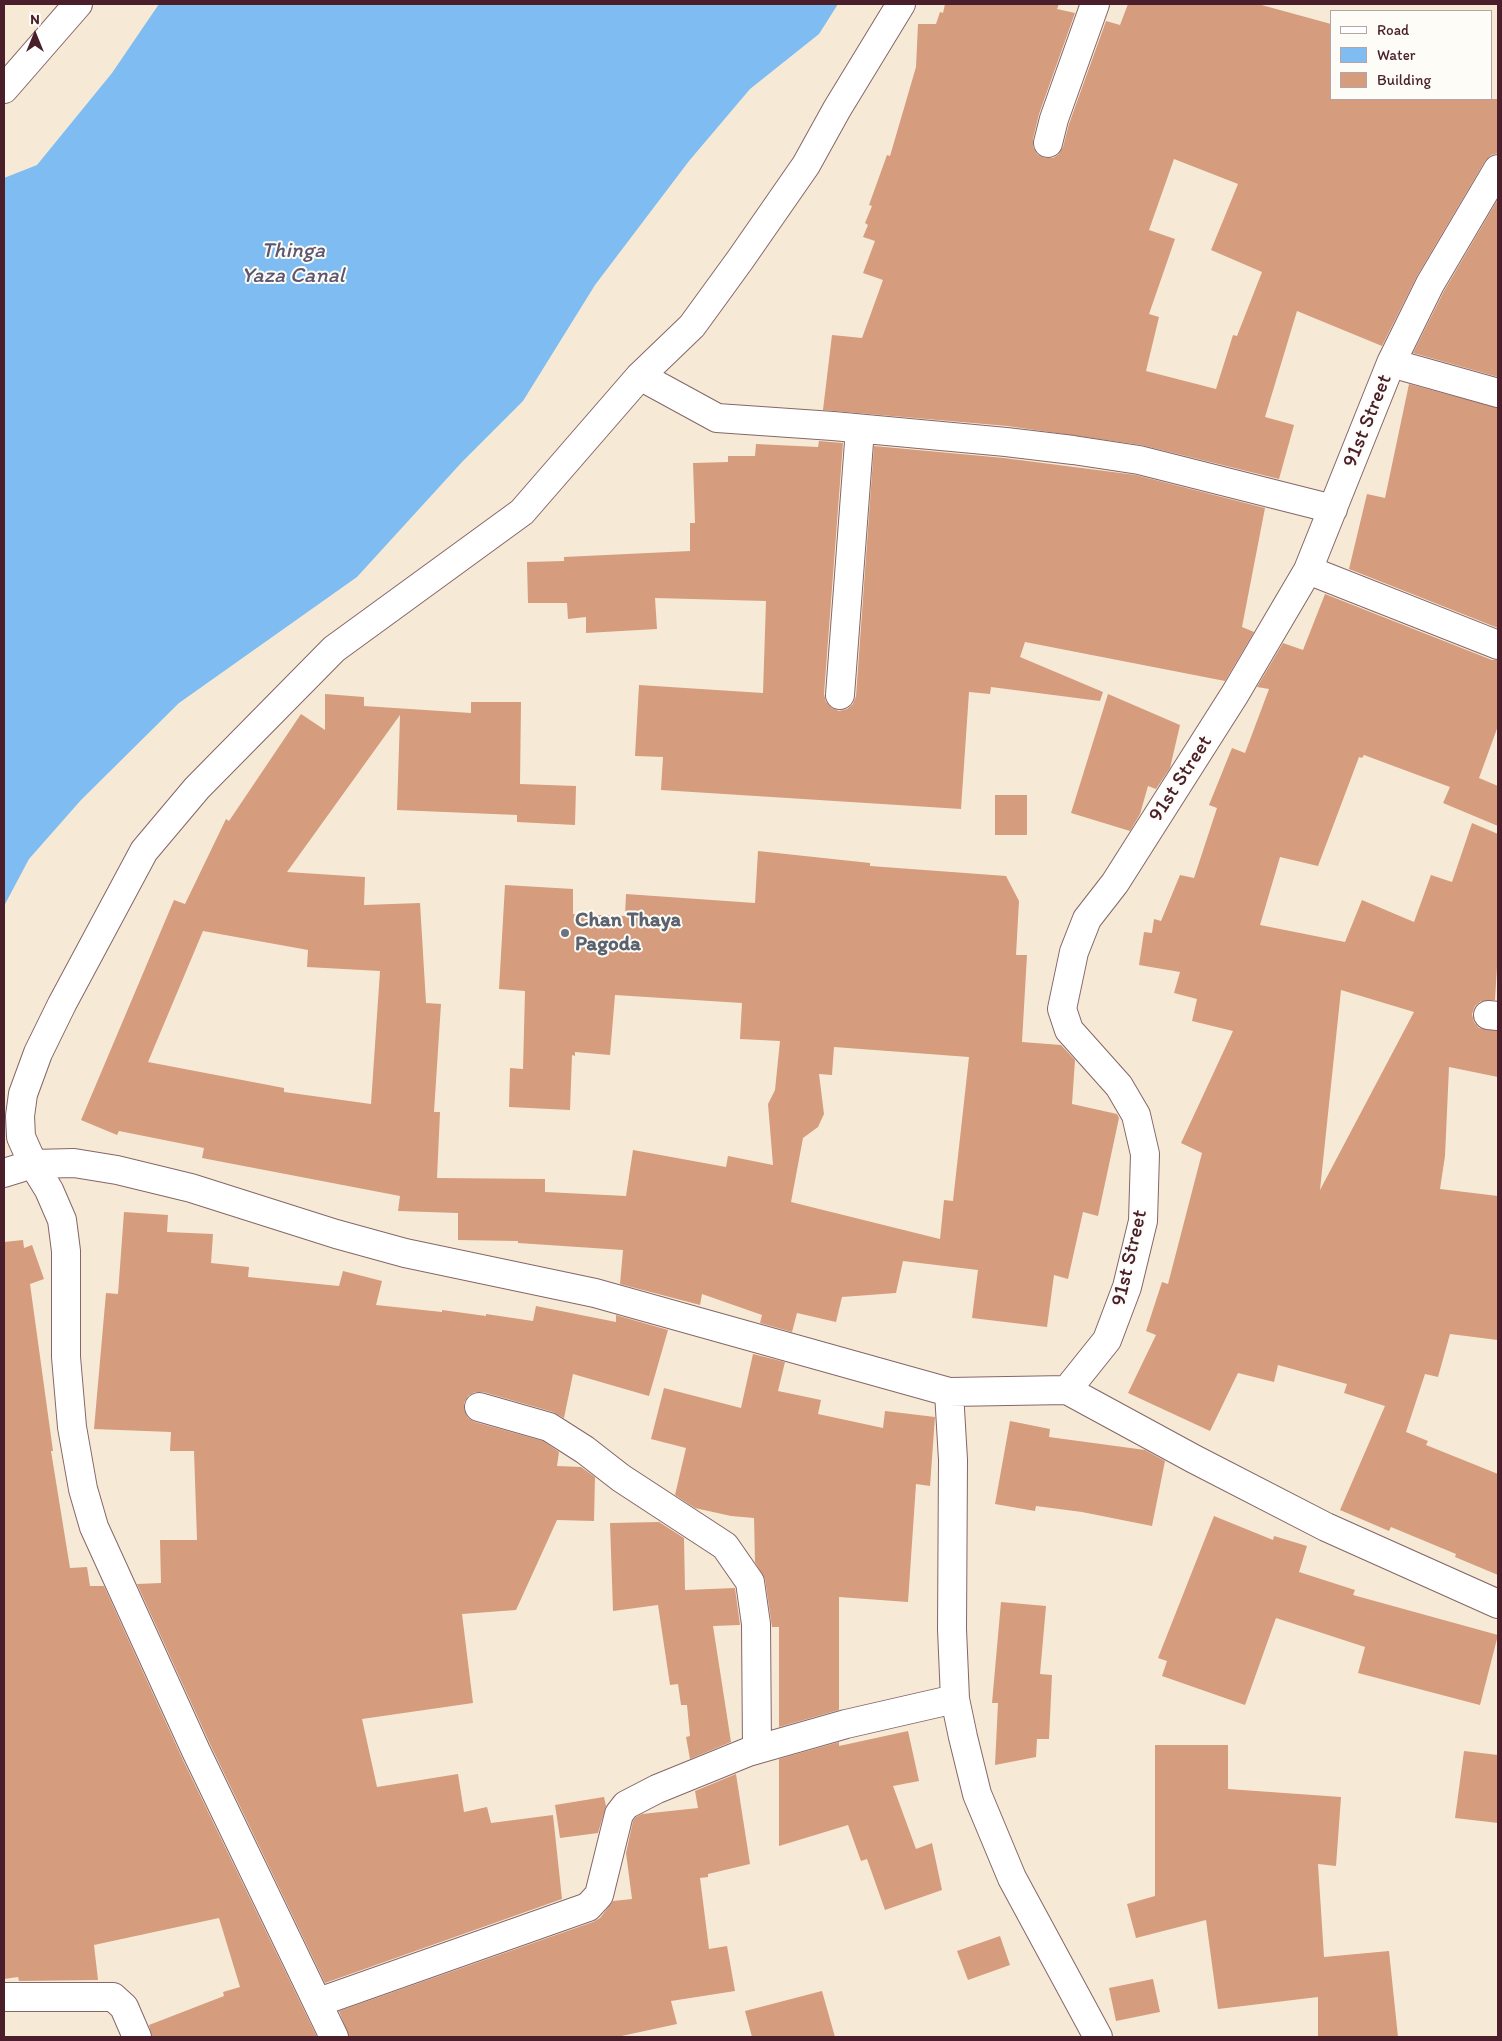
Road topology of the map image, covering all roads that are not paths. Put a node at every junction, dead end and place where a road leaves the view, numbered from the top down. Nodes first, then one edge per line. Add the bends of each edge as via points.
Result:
1 (78, 4) edge
2 (901, 4) edge
3 (1095, 4) edge
4 (4, 89) edge
5 (1048, 143) dead end
6 (1498, 169) edge
7 (1391, 363) junction
8 (640, 376) junction
9 (1498, 393) edge
10 (860, 429) junction
11 (1333, 508) junction
12 (1308, 570) junction
13 (1498, 645) edge
14 (840, 695) dead end
15 (33, 1164) junction
16 (4, 1173) edge
17 (1067, 1390) junction
18 (949, 1392) junction
19 (479, 1407) dead end
20 (1498, 1604) edge
21 (955, 1699) junction
22 (757, 1749) junction
23 (4, 1997) edge
24 (318, 2002) junction
25 (137, 2037) edge
26 (334, 2037) edge
27 (1098, 2037) edge

1 - 4 street
2 - 8 street via 806,165 740,260 692,326
3 - 5 street
6 - 7 street, 91st Street via 1430,284
7 - 9 street
7 - 11 street, 91st Street
8 - 10 street via 717,418
8 - 15 street via 522,512 334,650 203,781 144,851 62,1004 23,1094 21,1137
10 - 11 street via 1006,442 1130,459
10 - 14 street
11 - 12 street, 91st Street
12 - 13 street
12 - 17 street, 91st Street via 1235,694 1115,882 1087,919 1074,952 1062,1009 1069,1030 1119,1086 1136,1115 1145,1154 1143,1221 1127,1287 1107,1340
15 - 16 street
15 - 18 street via 74,1163 191,1188 336,1234 595,1293
15 - 24 street via 50,1190 62,1220 66,1251 66,1357 72,1428 94,1527 196,1751
17 - 18 street
17 - 20 street via 1326,1527
18 - 21 street via 953,1460
19 - 22 street via 549,1428 725,1546 750,1582 754,1607
21 - 22 street
21 - 27 street via 977,1794 1012,1878
22 - 24 street via 626,1806 619,1814 599,1895 588,1907
23 - 25 street via 113,1997 124,2006
24 - 26 street

